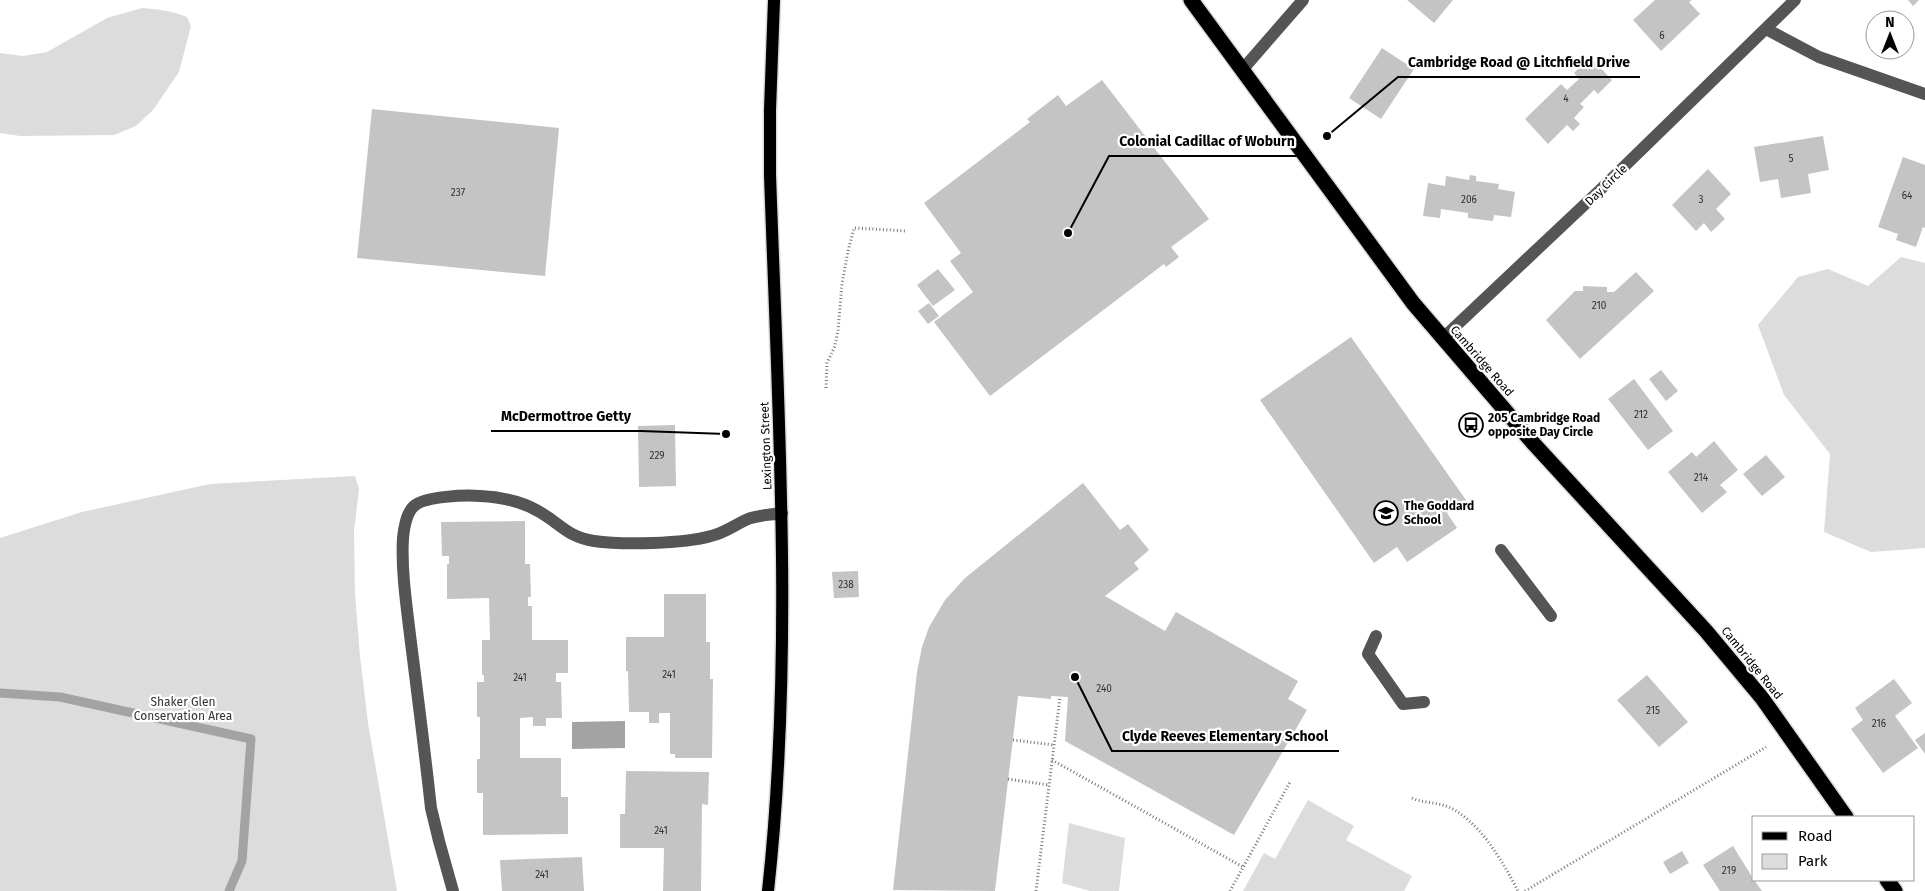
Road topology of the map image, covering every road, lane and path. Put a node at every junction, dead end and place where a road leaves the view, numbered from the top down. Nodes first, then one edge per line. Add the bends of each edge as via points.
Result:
1 (774, 0) edge
2 (1192, 0) edge
3 (1303, 0) edge
4 (1795, 0) edge
5 (1766, 29) junction
6 (1243, 70) junction
7 (1925, 94) edge
8 (906, 230) dead end
9 (1443, 338) junction
10 (826, 388) dead end
11 (782, 513) junction
12 (1501, 550) dead end
13 (1550, 616) dead end
14 (1376, 636) dead end
15 (1060, 696) dead end
16 (1424, 702) dead end
17 (1012, 740) dead end
18 (1054, 745) junction
19 (1766, 748) dead end
20 (1052, 760) junction
21 (1008, 779) dead end
22 (1290, 782) dead end
23 (1049, 784) junction
24 (1412, 798) dead end
25 (1845, 816) edge
26 (1243, 867) junction
27 (453, 891) edge
28 (768, 891) edge
29 (1036, 891) edge
30 (1230, 891) edge
31 (1518, 891) edge
32 (1525, 891) edge

1 - 11 main road, Lexington Street via 770,174
2 - 6 highway, Cambridge Road
3 - 6 street
4 - 5 street, Day Circle
5 - 7 street via 1819,57
5 - 9 street, Day Circle
6 - 9 highway, Cambridge Road via 1376,254
8 - 10 path via 854,228 842,284 835,346 827,363
9 - 25 highway, Cambridge Road via 1585,500 1706,631 1762,698
11 - 27 street via 748,519 710,536 619,542 577,537 530,506 499,498 429,499 413,506 403,535 407,604 432,808
11 - 28 main road, Lexington Street via 779,765
12 - 13 street
14 - 16 street via 1368,654 1403,704
15 - 18 path
17 - 18 path
18 - 20 path
19 - 32 path
20 - 23 path
20 - 26 path
21 - 23 path
22 - 26 path
23 - 29 path
24 - 31 path via 1445,806 1466,818 1495,853
26 - 30 path

